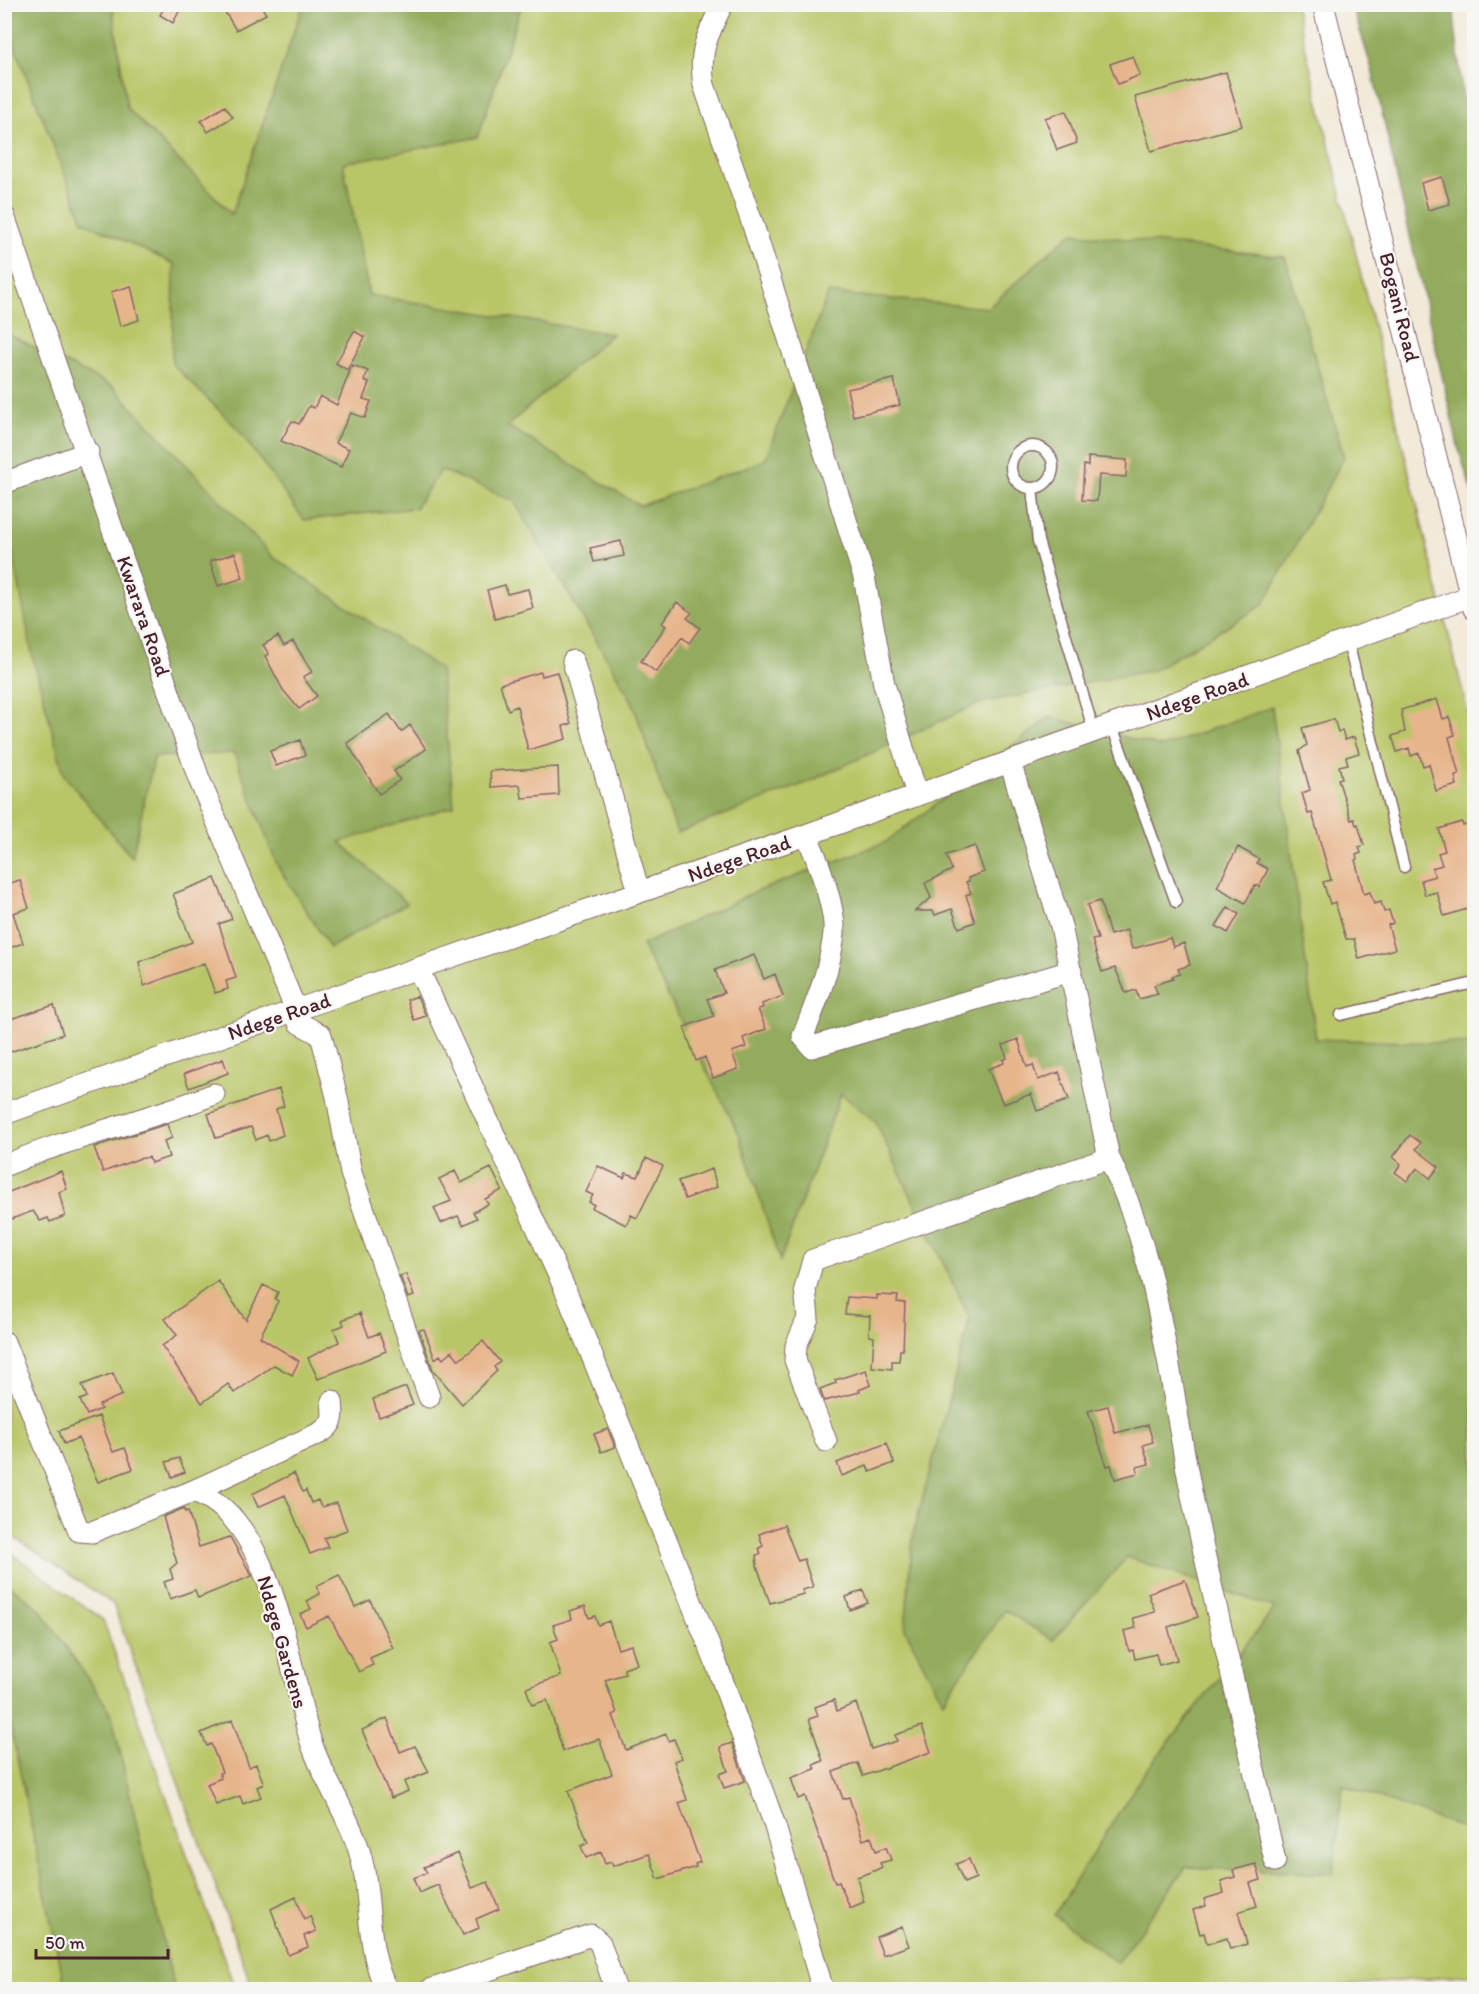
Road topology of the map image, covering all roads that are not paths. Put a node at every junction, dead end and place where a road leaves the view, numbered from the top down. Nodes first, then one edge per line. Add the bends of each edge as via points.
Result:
1 (722, 4) edge
2 (1323, 4) edge
3 (4, 216) edge
4 (88, 452) junction
5 (4, 483) edge
6 (1032, 488) dead end
7 (1470, 563) edge
8 (1473, 603) edge
9 (1348, 642) junction
10 (573, 661) dead end
11 (1103, 729) junction
12 (1010, 762) junction
13 (917, 795) junction
14 (806, 835) junction
15 (1404, 867) dead end
16 (639, 892) junction
17 (1176, 902) dead end
18 (418, 968) junction
19 (1071, 971) junction
20 (1474, 983) edge
21 (296, 1010) junction
22 (1341, 1015) dead end
23 (214, 1094) dead end
24 (4, 1114) edge
25 (1109, 1158) junction
26 (4, 1166) edge
27 (4, 1341) edge
28 (429, 1397) dead end
29 (332, 1401) dead end
30 (826, 1441) dead end
31 (193, 1491) junction
32 (1275, 1861) dead end
33 (387, 1989) edge
34 (429, 1989) edge
35 (616, 1989) edge
36 (823, 1989) edge

1 - 13 street via 702,48 704,85 753,225 864,577 884,684
2 - 7 street, Bogani Road
3 - 4 street, Kwarara Road
4 - 5 street
4 - 21 street, Kwarara Road via 199,779
6 - 11 lane via 1038,541
7 - 8 street, Bogani Road
8 - 9 street, Ndege Road
9 - 11 street, Ndege Road
9 - 15 lane
10 - 16 street
11 - 12 street, Ndege Road
11 - 17 lane
12 - 13 street, Ndege Road
12 - 19 street via 1061,926
13 - 14 street, Ndege Road
14 - 16 street, Ndege Road
14 - 19 street via 817,855 834,931 824,984 803,1036 812,1047
16 - 18 street, Ndege Road
18 - 21 street, Ndege Road
18 - 36 street via 565,1289 717,1663 774,1823
19 - 25 street
20 - 22 lane
21 - 24 street, Ndege Road
21 - 28 street, Kwarara Road via 299,1023 321,1035 338,1097 351,1173
23 - 26 street
25 - 30 street via 813,1260 805,1289 808,1318 796,1346 795,1360
25 - 32 street via 1123,1187 1156,1287 1193,1500
27 - 31 street via 79,1531 92,1532
29 - 31 street via 332,1425 320,1433
31 - 33 street, Ndege Gardens via 212,1499 244,1534 275,1600 312,1745 357,1843 373,1944
34 - 35 street via 591,1935 600,1943

